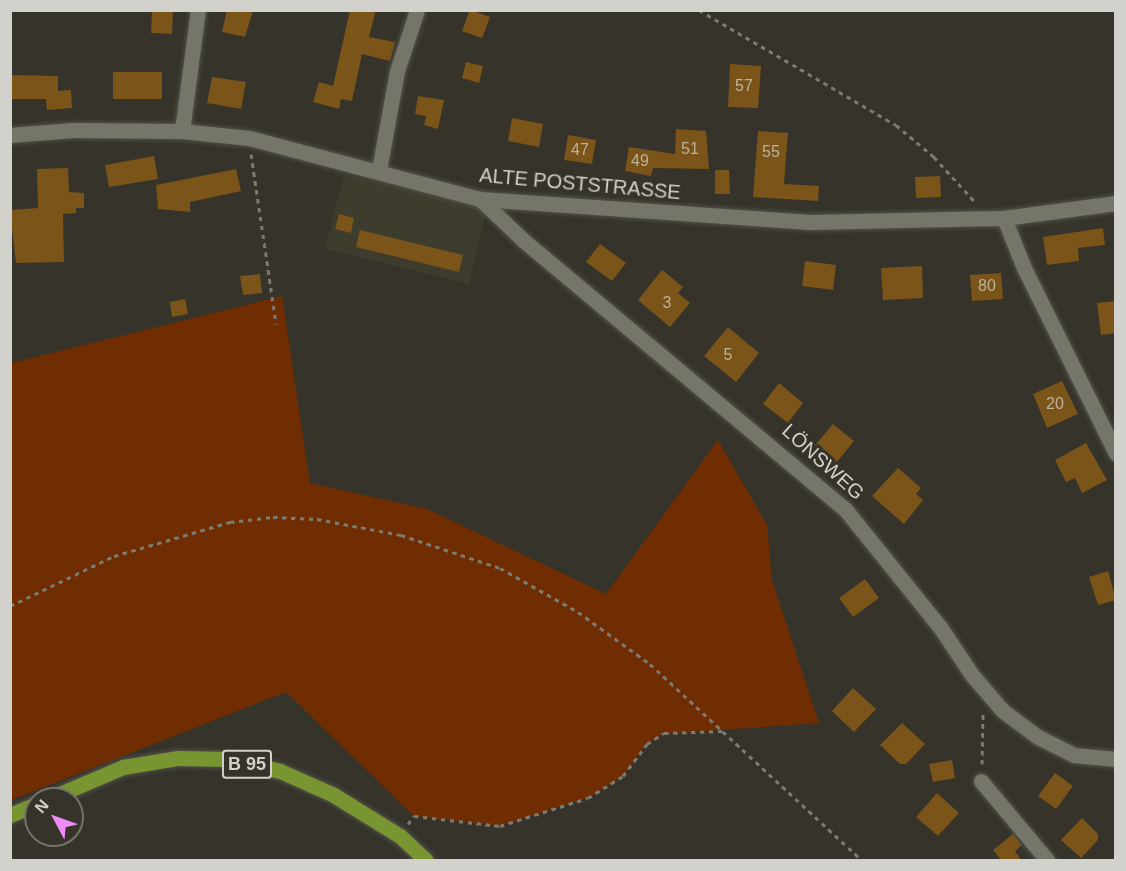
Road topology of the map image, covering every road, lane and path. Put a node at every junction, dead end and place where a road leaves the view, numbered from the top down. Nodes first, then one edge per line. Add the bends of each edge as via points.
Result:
1 (198, 10) edge
2 (417, 10) edge
3 (699, 10) edge
4 (182, 131) junction
5 (10, 135) edge
6 (249, 138) junction
7 (379, 170) junction
8 (480, 199) junction
9 (1116, 203) edge
10 (998, 218) junction
11 (276, 324) dead end
12 (1116, 453) edge
13 (10, 606) edge
14 (983, 688) junction
15 (724, 731) junction
16 (1116, 759) edge
17 (981, 781) joint
18 (76, 787) edge
19 (24, 809) edge
20 (10, 815) edge
21 (400, 836) junction
22 (426, 861) edge
23 (862, 861) edge
24 (1047, 861) edge

1 - 4 street
2 - 7 street via 397,71
3 - 10 path via 896,125
4 - 5 street, ALTE POSTSTRASSE via 73,130
4 - 6 street, ALTE POSTSTRASSE
6 - 7 street, ALTE POSTSTRASSE
6 - 11 path
7 - 8 street, ALTE POSTSTRASSE
8 - 10 street, ALTE POSTSTRASSE via 810,222
8 - 14 street, LÖNSWEG via 523,240 845,509 940,627
9 - 10 street, ALTE POSTSTRASSE
10 - 12 street
13 - 15 path via 61,579 161,539 230,522 273,517 317,519 400,535 500,568 578,612 650,664
14 - 16 street, LÖNSWEG via 1003,711 1038,737 1074,755
14 - 17 path
15 - 21 path via 664,734 647,744 623,776 597,793 533,816 500,826 414,816
15 - 23 path
17 - 24 street
18 - 21 main road, B 95 via 123,767 178,758 228,759 301,780 332,794
19 - 20 main road
21 - 22 main road, B 95

